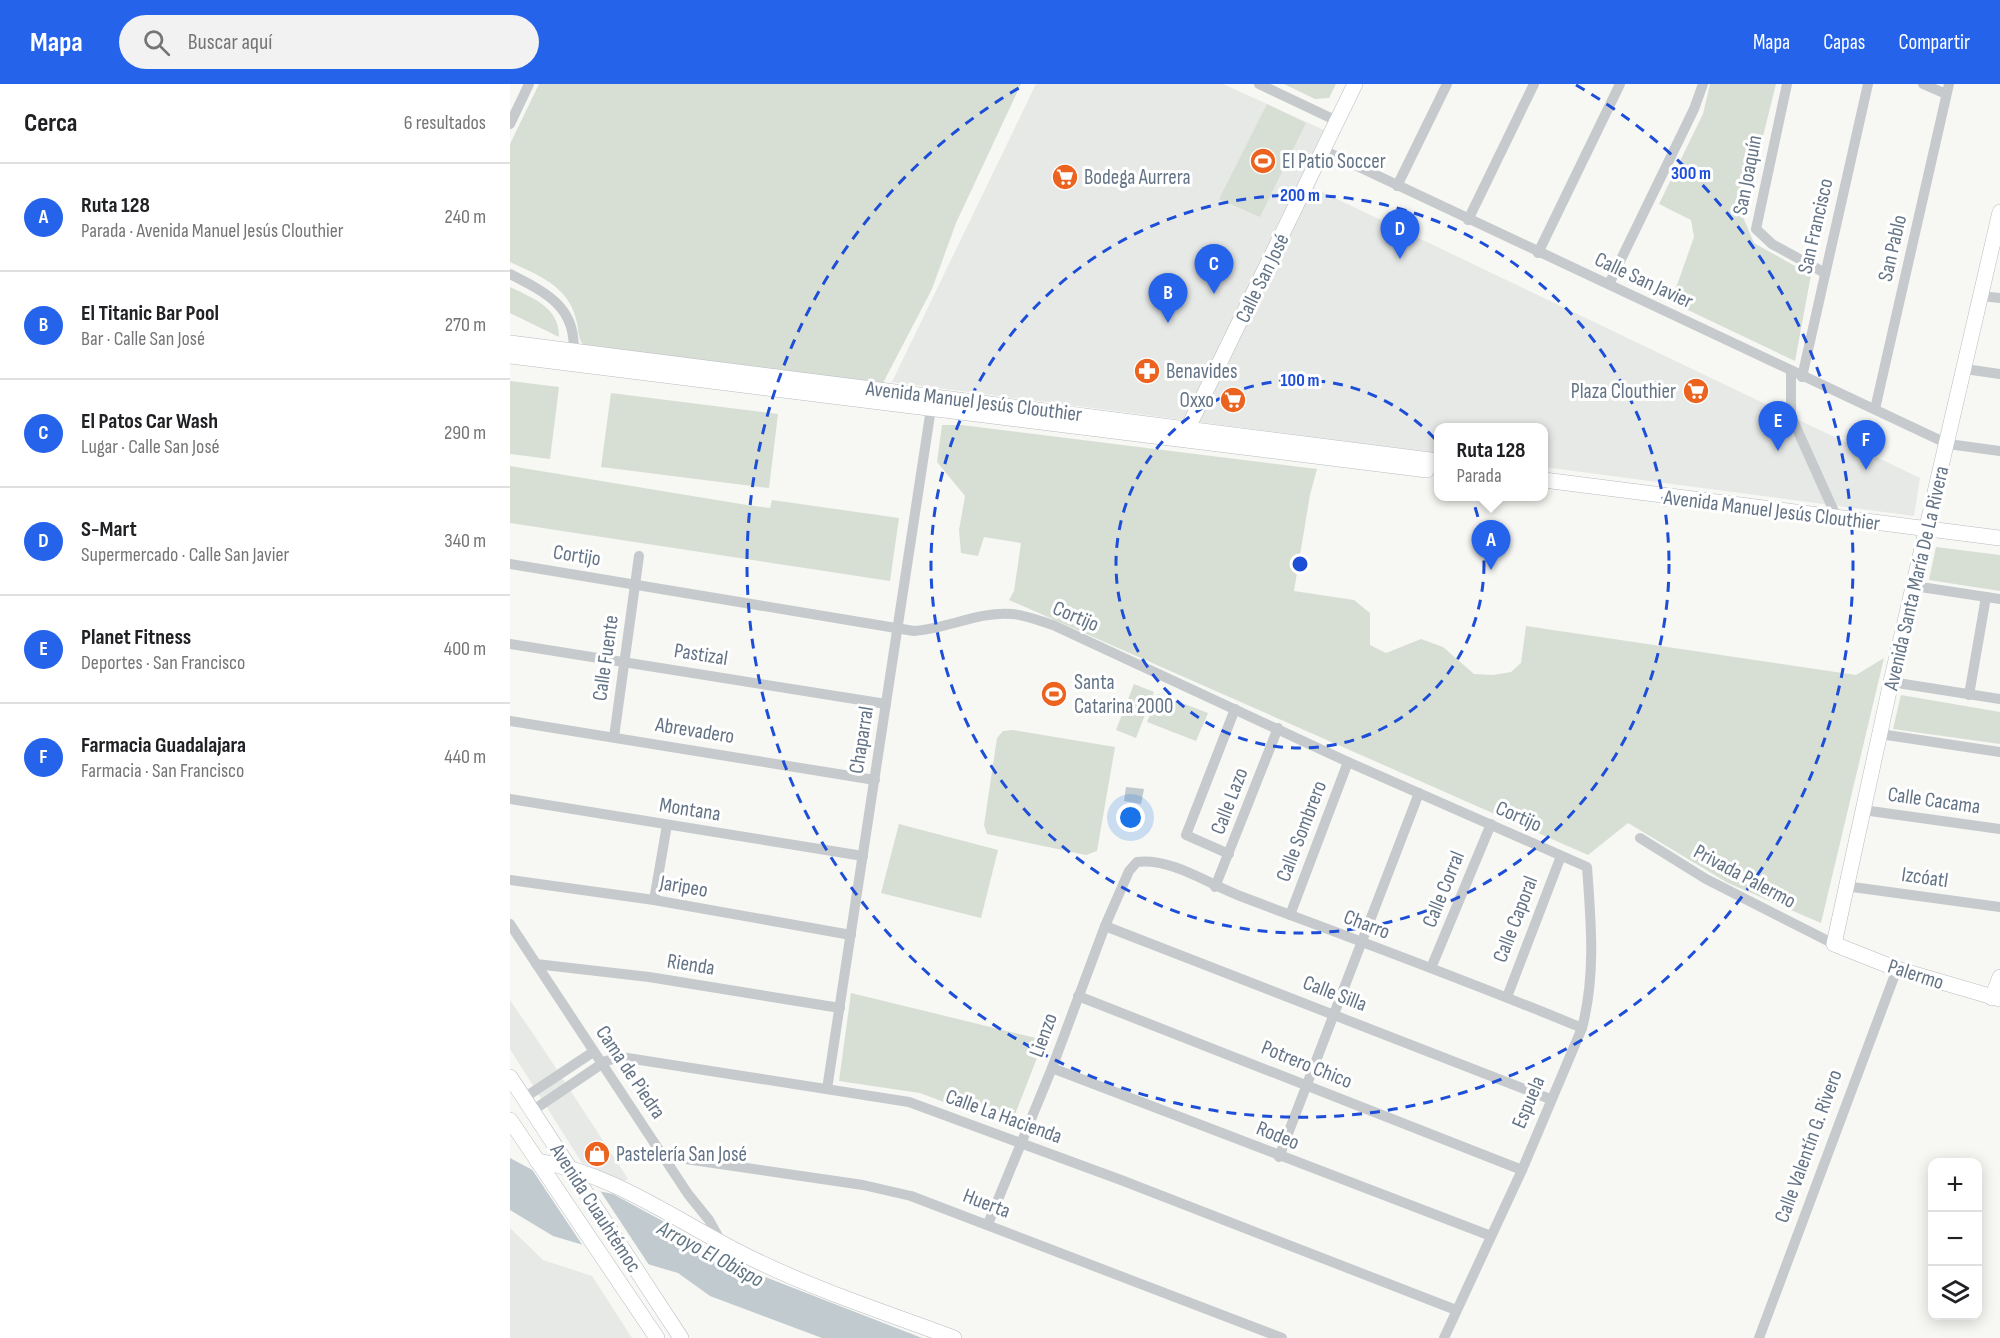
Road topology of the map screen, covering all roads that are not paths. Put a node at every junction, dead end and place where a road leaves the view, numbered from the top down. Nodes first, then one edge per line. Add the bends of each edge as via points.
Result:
1 (529, 84) edge
2 (1259, 84) edge
3 (1355, 84) edge
4 (1447, 84) edge
5 (1534, 84) edge
6 (1620, 84) edge
7 (1703, 84) edge
8 (1787, 84) edge
9 (1868, 84) edge
10 (1923, 84) edge
11 (1948, 89) edge
12 (511, 119) edge
13 (1337, 121) junction
14 (1323, 150) junction
15 (1397, 186) junction
16 (2000, 216) edge
17 (1468, 220) junction
18 (1538, 253) junction
19 (1824, 273) junction
20 (510, 274) edge
21 (1609, 284) junction
22 (1982, 296) junction
23 (2000, 298) edge
24 (510, 344) edge
25 (510, 356) edge
26 (572, 357) junction
27 (1965, 369) junction
28 (1791, 371) junction
29 (2000, 374) edge
30 (1802, 377) junction
31 (932, 403) junction
32 (1875, 409) junction
33 (1185, 434) junction
34 (1948, 444) junction
35 (2000, 451) edge
36 (1434, 461) edge
37 (1434, 470) edge
38 (1548, 481) edge
39 (1837, 518) junction
40 (1928, 529) junction
41 (2000, 538) edge
42 (639, 555) dead end
43 (510, 564) edge
44 (636, 584) junction
45 (1914, 586) junction
46 (1986, 597) junction
47 (2000, 599) edge
48 (898, 629) junction
49 (510, 644) edge
50 (624, 662) junction
51 (1891, 682) junction
52 (1969, 695) junction
53 (2000, 699) edge
54 (886, 704) junction
55 (1235, 709) junction
56 (510, 721) edge
57 (1278, 728) junction
58 (1880, 734) junction
59 (614, 737) junction
60 (2000, 752) edge
61 (1348, 762) junction
62 (875, 780) junction
63 (1419, 793) junction
64 (510, 799) edge
65 (1863, 810) junction
66 (1491, 824) junction
67 (667, 825) junction
68 (2000, 829) edge
69 (1640, 838) dead end
70 (1229, 855) junction
71 (863, 856) junction
72 (1561, 856) junction
73 (1137, 862) joint
74 (1587, 867) joint
75 (510, 880) edge
76 (1845, 886) junction
77 (1215, 887) junction
78 (654, 900) junction
79 (2000, 907) edge
80 (1290, 915) junction
81 (510, 924) edge
82 (1105, 926) junction
83 (851, 935) junction
84 (1361, 943) junction
85 (1834, 944) junction
86 (536, 964) junction
87 (1431, 968) junction
88 (1896, 969) junction
89 (2000, 977) edge
90 (1078, 996) junction
91 (1507, 997) junction
92 (1996, 999) edge
93 (840, 1008) junction
94 (1333, 1013) junction
95 (1582, 1028) junction
96 (593, 1052) junction
97 (601, 1064) junction
98 (1052, 1068) junction
99 (510, 1077) edge
100 (1306, 1084) junction
101 (827, 1089) junction
102 (1550, 1099) junction
103 (528, 1104) junction
104 (510, 1120) edge
105 (1021, 1142) junction
106 (665, 1155) junction
107 (1279, 1157) junction
108 (541, 1166) junction
109 (1522, 1170) junction
110 (572, 1171) junction
111 (988, 1224) junction
112 (705, 1225) junction
113 (1491, 1236) junction
114 (1456, 1310) junction
115 (657, 1338) edge
116 (681, 1338) edge
117 (954, 1338) edge
118 (1282, 1338) edge
119 (1444, 1338) edge
120 (1759, 1338) edge

1 - 12 street
2 - 13 street
3 - 13 street, Calle San José
4 - 15 street
5 - 17 street
6 - 18 street
7 - 21 street
8 - 19 street, San Joaquín via 1756,229 1772,244
9 - 19 street, San Francisco
10 - 11 street, San Pablo
11 - 32 street, San Pablo
13 - 14 street, Calle San José
14 - 15 street, Calle San Javier
14 - 33 street, Calle San José
15 - 17 street, Calle San Javier
16 - 22 street, Avenida Santa María De La Rivera
17 - 18 street, Calle San Javier
18 - 21 street, Calle San Javier
19 - 30 street, San Francisco
20 - 26 street via 546,292 562,307 570,327
21 - 28 street, Calle San Javier
22 - 23 street
22 - 27 street, Avenida Santa María De La Rivera
24 - 26 street, Avenida Manuel Jesús Clouthier
25 - 26 street, Avenida Manuel Jesús Clouthier
26 - 31 street, Avenida Manuel Jesús Clouthier
27 - 29 street
27 - 34 street, Avenida Santa María De La Rivera
28 - 30 street, Calle San Javier
28 - 39 street via 1791,416
30 - 32 street, Calle San Javier
31 - 33 street, Avenida Manuel Jesús Clouthier
31 - 48 street, Chaparral
32 - 34 street, Calle San Javier
33 - 36 street, Avenida Manuel Jesús Clouthier
33 - 37 street, Avenida Manuel Jesús Clouthier
34 - 35 street, Calle San Javier
34 - 40 street, Avenida Santa María De La Rivera
38 - 39 street, Avenida Manuel Jesús Clouthier
39 - 40 street, Avenida Manuel Jesús Clouthier
40 - 41 street, Avenida Manuel Jesús Clouthier
40 - 45 street, Avenida Santa María De La Rivera
42 - 44 street, Calle Fuente
43 - 44 street, Cortijo
44 - 48 street, Cortijo
44 - 50 street, Calle Fuente
45 - 46 street
45 - 51 street, Avenida Santa María De La Rivera
46 - 47 street
46 - 52 street
48 - 54 street, Chaparral
48 - 55 street, Cortijo via 930,630 1012,614 1053,625
49 - 50 street, Pastizal
50 - 54 street, Pastizal
50 - 59 street, Calle Fuente
51 - 52 street
51 - 58 street, Avenida Santa María De La Rivera
52 - 53 street
54 - 62 street, Chaparral
55 - 57 street, Cortijo
55 - 70 street via 1186,835
56 - 59 street, Abrevadero
57 - 61 street, Cortijo
57 - 70 street, Calle Lazo
58 - 60 street
58 - 65 street, Avenida Santa María De La Rivera
59 - 62 street, Abrevadero
61 - 63 street, Cortijo
61 - 80 street, Calle Sombrero
62 - 71 street, Chaparral
63 - 66 street, Cortijo
63 - 84 street
64 - 67 street, Montana
65 - 68 street, Calle Cacama
65 - 76 street, Avenida Santa María De La Rivera
66 - 72 street, Cortijo
66 - 87 street, Calle Corral
67 - 71 street, Montana
67 - 78 street
69 - 85 street, Privada Palermo via 1706,879
70 - 77 street, Calle Lazo
71 - 83 street, Chaparral
72 - 74 street, Cortijo
72 - 91 street, Calle Caporal
73 - 77 street, Charro via 1164,864
73 - 82 street, Lienzo via 1129,871
74 - 95 street, Espuela via 1593,953
75 - 78 street, Jaripeo
76 - 79 street, Izcóatl
76 - 85 street, Avenida Santa María De La Rivera
77 - 80 street, Charro
78 - 83 street, Jaripeo
80 - 84 street, Charro
81 - 86 street, Cama de Piedra
82 - 90 street, Lienzo
82 - 94 street, Calle Silla
83 - 93 street, Chaparral
84 - 87 street, Charro
84 - 94 street
85 - 88 street, Palermo
86 - 93 street, Rienda via 648,977
86 - 96 street, Cama de Piedra
87 - 91 street, Charro
88 - 92 street, Palermo
88 - 120 street, Calle Valentín G. Rivero
89 - 92 street
90 - 98 street, Lienzo
90 - 100 street, Potrero Chico
91 - 95 street, Charro
93 - 101 street, Chaparral
94 - 100 street
94 - 102 street, Calle Silla
95 - 102 street, Espuela
96 - 97 street, Cama de Piedra
96 - 103 street
97 - 101 street, Calle La Hacienda via 636,1058
97 - 103 street, Calle La Hacienda
97 - 106 street, Cama de Piedra
98 - 105 street, Lienzo
98 - 107 street, Rodeo
99 - 103 street, Avenida Cuauhtémoc
100 - 107 street
100 - 109 street, Potrero Chico
101 - 105 street, Calle La Hacienda via 909,1102
102 - 109 street, Espuela
103 - 110 street, Avenida Cuauhtémoc
104 - 108 street, Avenida Cuauhtémoc
105 - 111 street, Lienzo
105 - 114 street, Calle La Hacienda
106 - 111 street, Huerta via 863,1185 911,1196
106 - 112 street, Cama de Piedra
107 - 113 street, Rodeo
108 - 110 street
108 - 115 street, Avenida Cuauhtémoc
109 - 113 street, Espuela
110 - 112 street
110 - 116 street, Avenida Cuauhtémoc
111 - 118 street, Huerta
112 - 117 street via 720,1240 752,1259
113 - 114 street, Espuela
114 - 119 street, Espuela

